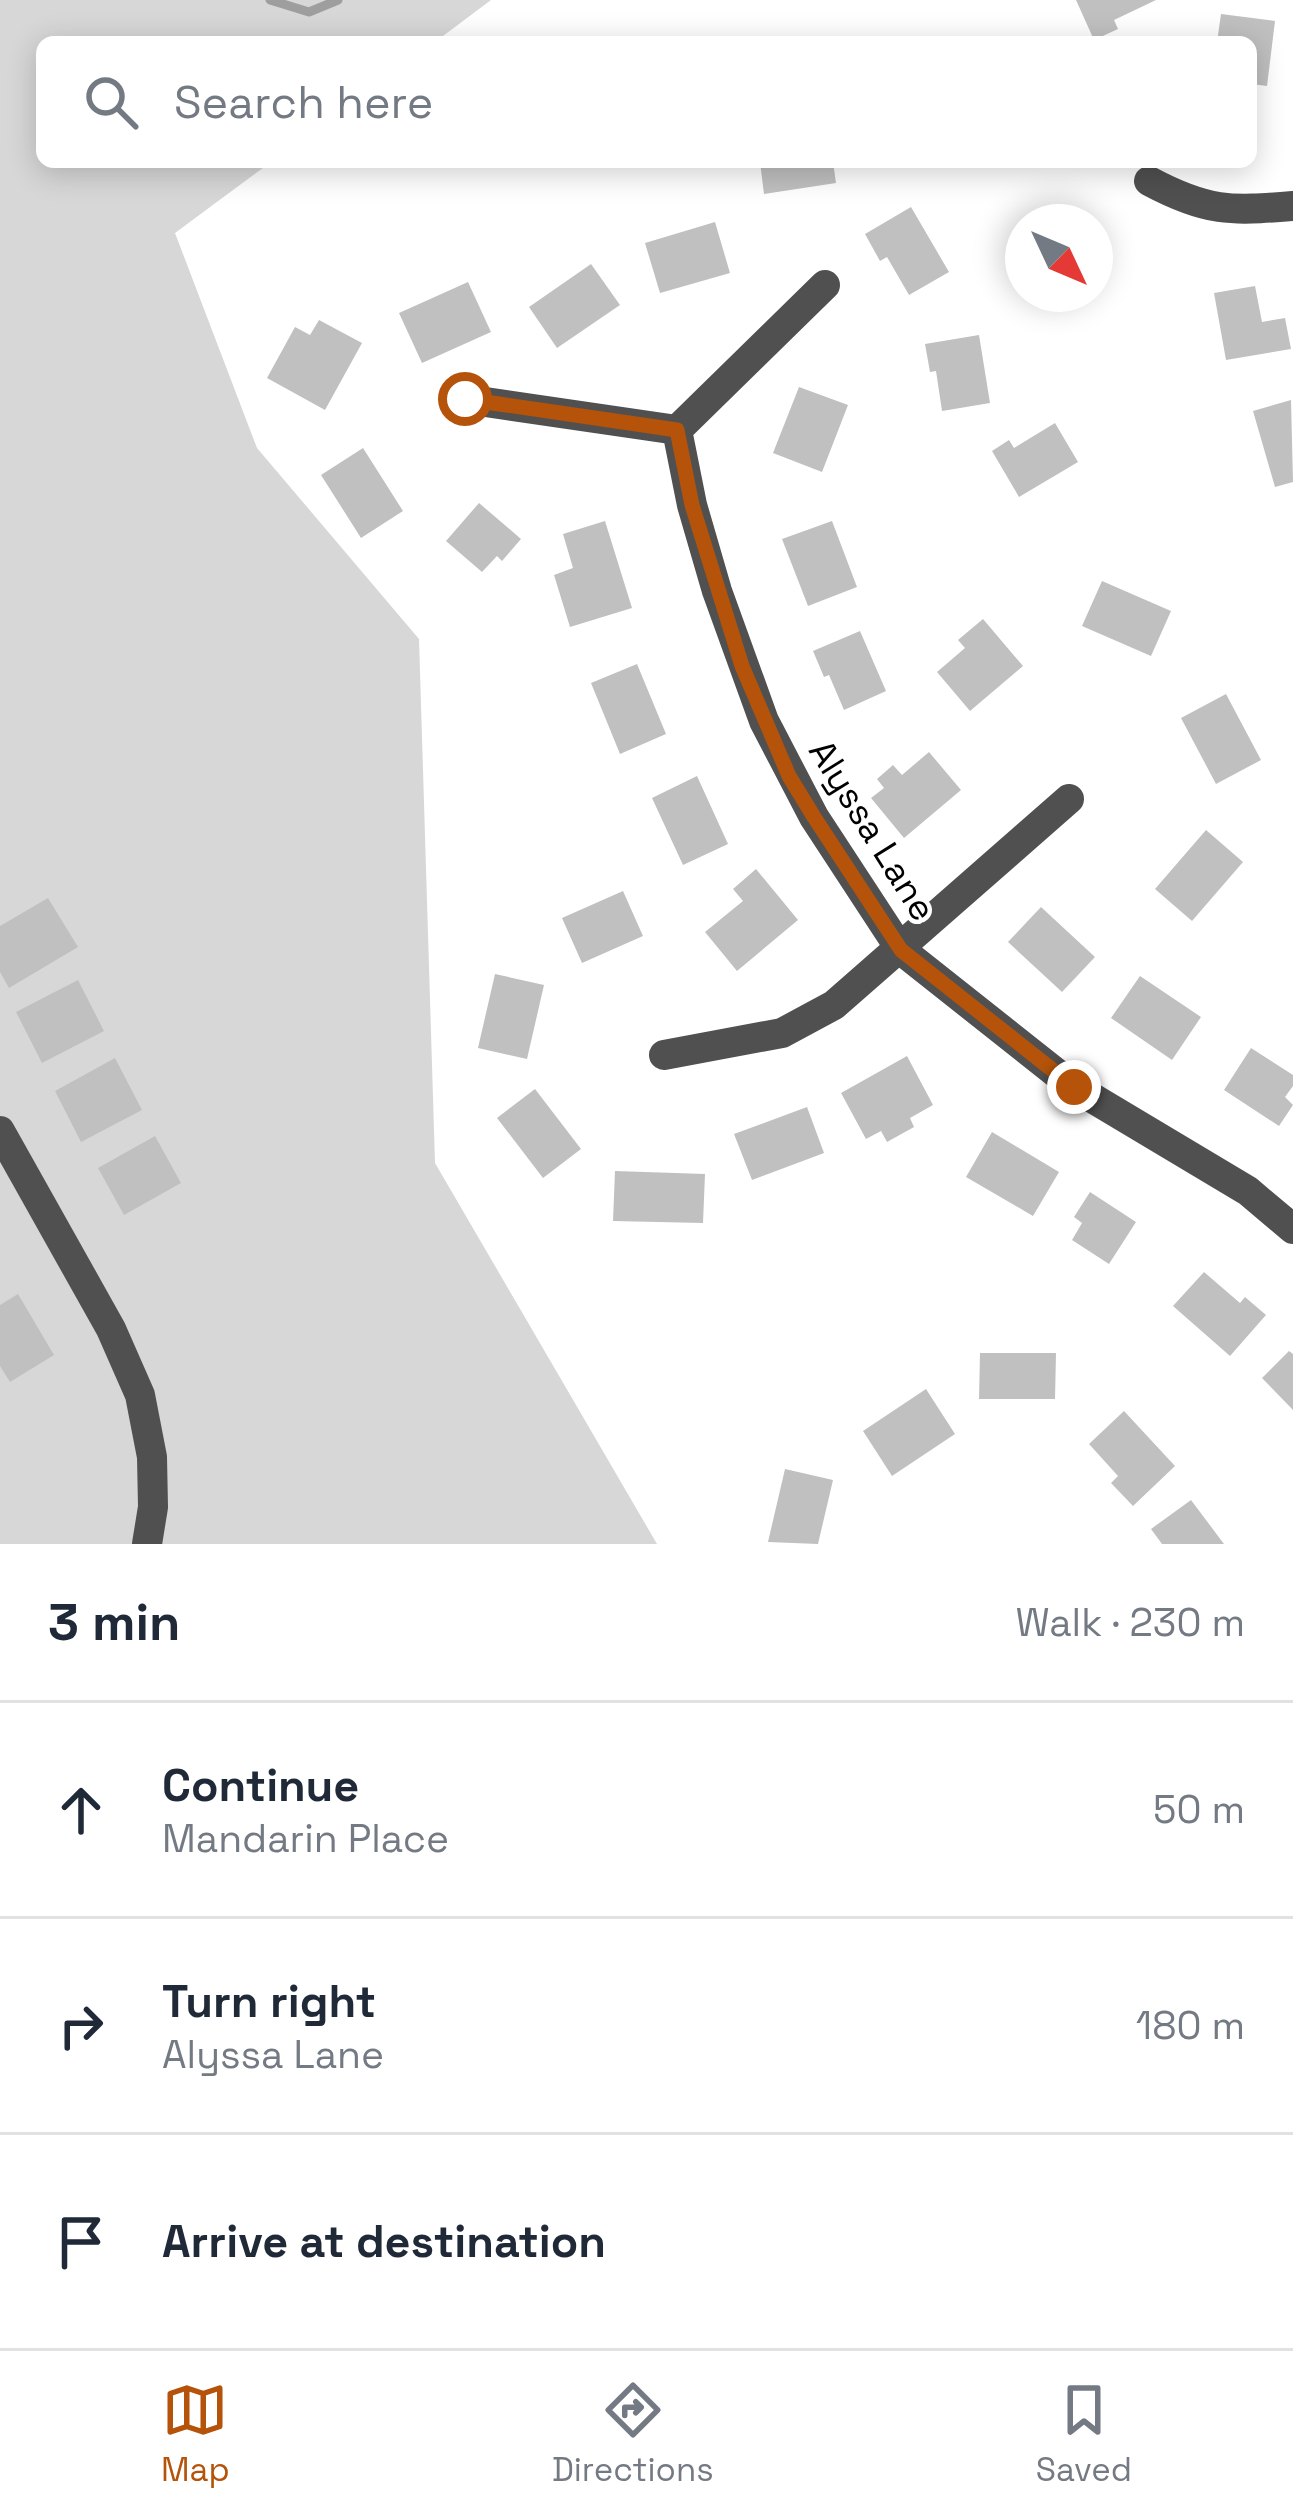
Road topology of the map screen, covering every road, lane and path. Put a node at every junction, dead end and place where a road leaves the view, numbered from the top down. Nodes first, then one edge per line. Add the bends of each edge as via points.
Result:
1 (1149, 181) dead end
2 (1293, 206) edge
3 (825, 284) dead end
4 (465, 399) dead end
5 (677, 430) junction
6 (1069, 799) dead end
7 (901, 950) junction
8 (664, 1055) dead end
9 (0, 1131) edge
10 (1293, 1229) edge
11 (147, 1544) edge

1 - 2 street via 1226,211
3 - 5 street
4 - 5 street
5 - 7 street, Alyssa Lane via 717,591 764,721 814,817
6 - 7 street
7 - 8 street via 834,1005 782,1033
7 - 10 street, Alyssa Lane via 1074,1087 1248,1191
9 - 11 street via 140,1395 152,1457

